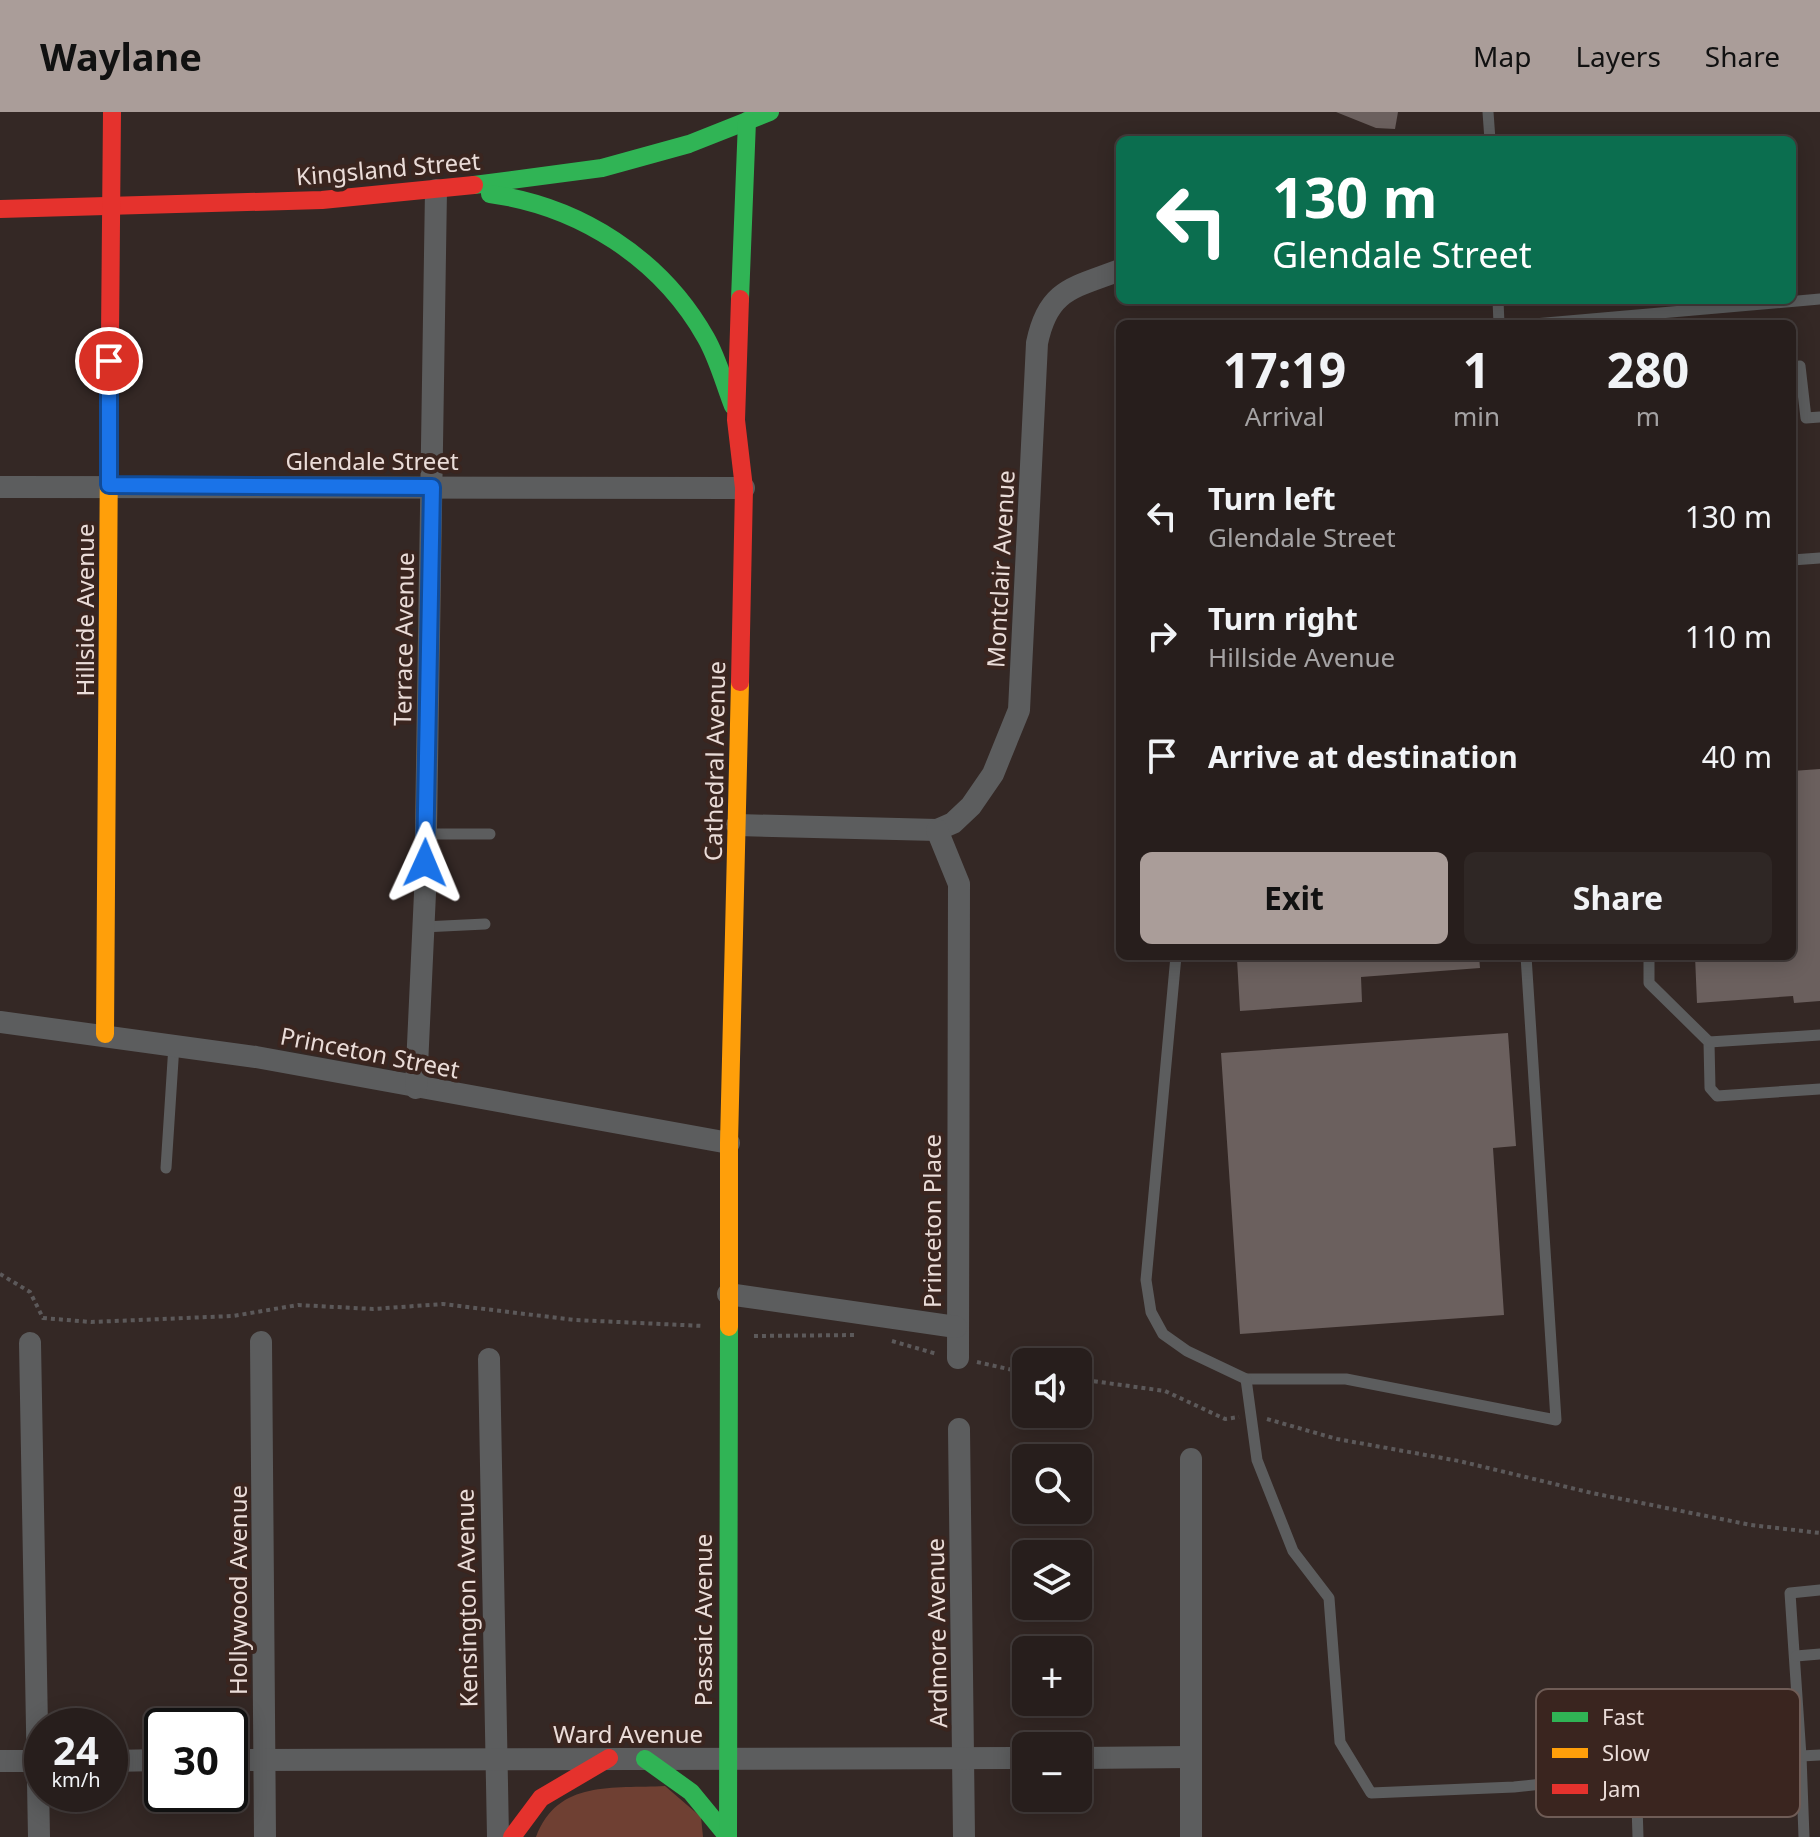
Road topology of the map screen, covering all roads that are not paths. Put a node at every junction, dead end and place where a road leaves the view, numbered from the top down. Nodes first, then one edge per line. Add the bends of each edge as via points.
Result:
1 (112, 112) edge
2 (770, 112) edge
3 (1488, 112) edge
4 (747, 121) junction
5 (1490, 136) edge
6 (436, 190) junction
7 (109, 206) junction
8 (0, 209) edge
9 (1116, 272) edge
10 (1820, 299) edge
11 (1796, 301) edge
12 (1763, 304) edge
13 (1580, 320) edge
14 (1796, 366) edge
15 (1820, 417) edge
16 (736, 420) junction
17 (109, 485) junction
18 (0, 487) edge
19 (432, 487) junction
20 (744, 488) junction
21 (1820, 558) edge
22 (1796, 560) edge
23 (737, 825) junction
24 (937, 830) junction
25 (426, 834) junction
26 (490, 834) dead end
27 (485, 924) dead end
28 (423, 927) junction
29 (1176, 960) edge
30 (1526, 960) edge
31 (1649, 960) edge
32 (0, 1022) edge
33 (105, 1034) junction
34 (1820, 1035) edge
35 (1709, 1042) junction
36 (174, 1044) junction
37 (416, 1088) junction
38 (1820, 1089) edge
39 (729, 1143) junction
40 (166, 1168) dead end
41 (728, 1294) junction
42 (956, 1327) junction
43 (261, 1342) dead end
44 (30, 1343) dead end
45 (958, 1358) road end
46 (489, 1359) dead end
47 (1246, 1379) junction
48 (727, 1403) joint
49 (959, 1429) dead end
50 (1191, 1459) dead end
51 (1820, 1590) edge
52 (1820, 1654) edge
53 (1796, 1656) junction
54 (1798, 1689) edge
55 (39, 1708) edge
56 (1800, 1736) edge
57 (1820, 1755) edge
58 (1801, 1756) junction
59 (1191, 1757) junction
60 (609, 1758) junction
61 (963, 1758) junction
62 (1012, 1758) edge
63 (1092, 1758) edge
64 (645, 1759) junction
65 (726, 1759) junction
66 (248, 1760) edge
67 (263, 1760) junction
68 (0, 1761) edge
69 (24, 1761) edge
70 (494, 1761) junction
71 (1536, 1785) edge
72 (39, 1812) edge
73 (1637, 1817) edge
74 (39, 1837) edge
75 (265, 1837) edge
76 (498, 1837) edge
77 (512, 1837) edge
78 (728, 1837) edge
79 (964, 1837) edge
80 (1191, 1837) edge
81 (1638, 1837) edge
82 (1804, 1837) edge

1 - 7 main road, Hillside Avenue
2 - 4 main road, Kingsland Street
3 - 5 lane
4 - 6 main road, Kingsland Street via 602,168
4 - 16 main road, Cathedral Avenue
6 - 7 main road, Kingsland Street via 322,200
6 - 16 main road via 514,195 566,212 619,242 671,288 704,335
6 - 19 street, Terrace Avenue
7 - 8 main road, Kingsland Street
7 - 17 main road, Hillside Avenue
9 - 24 street, Montclair Avenue via 1075,288 1052,302 1043,315 1037,343 1019,710 993,774 971,806
10 - 11 lane
12 - 13 lane
14 - 15 lane via 1800,366 1806,418
16 - 20 main road, Cathedral Avenue
17 - 18 street, Glendale Street
17 - 19 street, Glendale Street
17 - 33 main road, Hillside Avenue
19 - 20 street, Glendale Street
19 - 25 street, Terrace Avenue
20 - 23 main road, Cathedral Avenue
21 - 22 lane
23 - 24 street
23 - 39 main road, Cathedral Avenue
24 - 42 street, Princeton Place via 959,884
25 - 26 lane
25 - 28 street, Terrace Avenue
27 - 28 lane
28 - 37 street, Terrace Avenue
29 - 47 lane via 1146,1280 1151,1312 1163,1334 1187,1351
30 - 47 lane via 1556,1420 1346,1379
31 - 35 lane via 1649,983
32 - 33 street, Princeton Street
33 - 36 street, Princeton Street
34 - 35 lane
35 - 38 lane via 1710,1088 1717,1096
36 - 37 street, Princeton Street
36 - 40 lane
37 - 39 street, Princeton Street
39 - 41 main road, Cathedral Avenue
41 - 42 street, Princeton Place
41 - 48 main road, Cathedral Avenue
42 - 45 street
43 - 67 street, Hollywood Avenue
44 - 55 street
46 - 70 street, Kensington Avenue
47 - 71 lane via 1257,1460 1293,1551 1329,1598 1340,1742 1371,1793
48 - 65 main road, Passaic Avenue
49 - 61 street, Ardmore Avenue
50 - 59 street
51 - 53 lane via 1790,1593
52 - 53 lane
53 - 54 lane
56 - 58 lane
57 - 58 lane
58 - 82 lane
59 - 63 street
59 - 80 street
60 - 64 street, Ward Avenue
60 - 70 street, Ward Avenue
60 - 77 main road via 543,1795
61 - 62 street, Ward Avenue
61 - 65 street, Ward Avenue
61 - 79 street, Ardmore Avenue
64 - 65 street, Ward Avenue
64 - 78 main road via 687,1786
65 - 78 main road, Passaic Avenue
66 - 67 street, Ward Avenue
67 - 70 street, Ward Avenue
67 - 75 street, Hollywood Avenue
68 - 69 street
70 - 76 street, Kensington Avenue
72 - 74 street
73 - 81 lane

